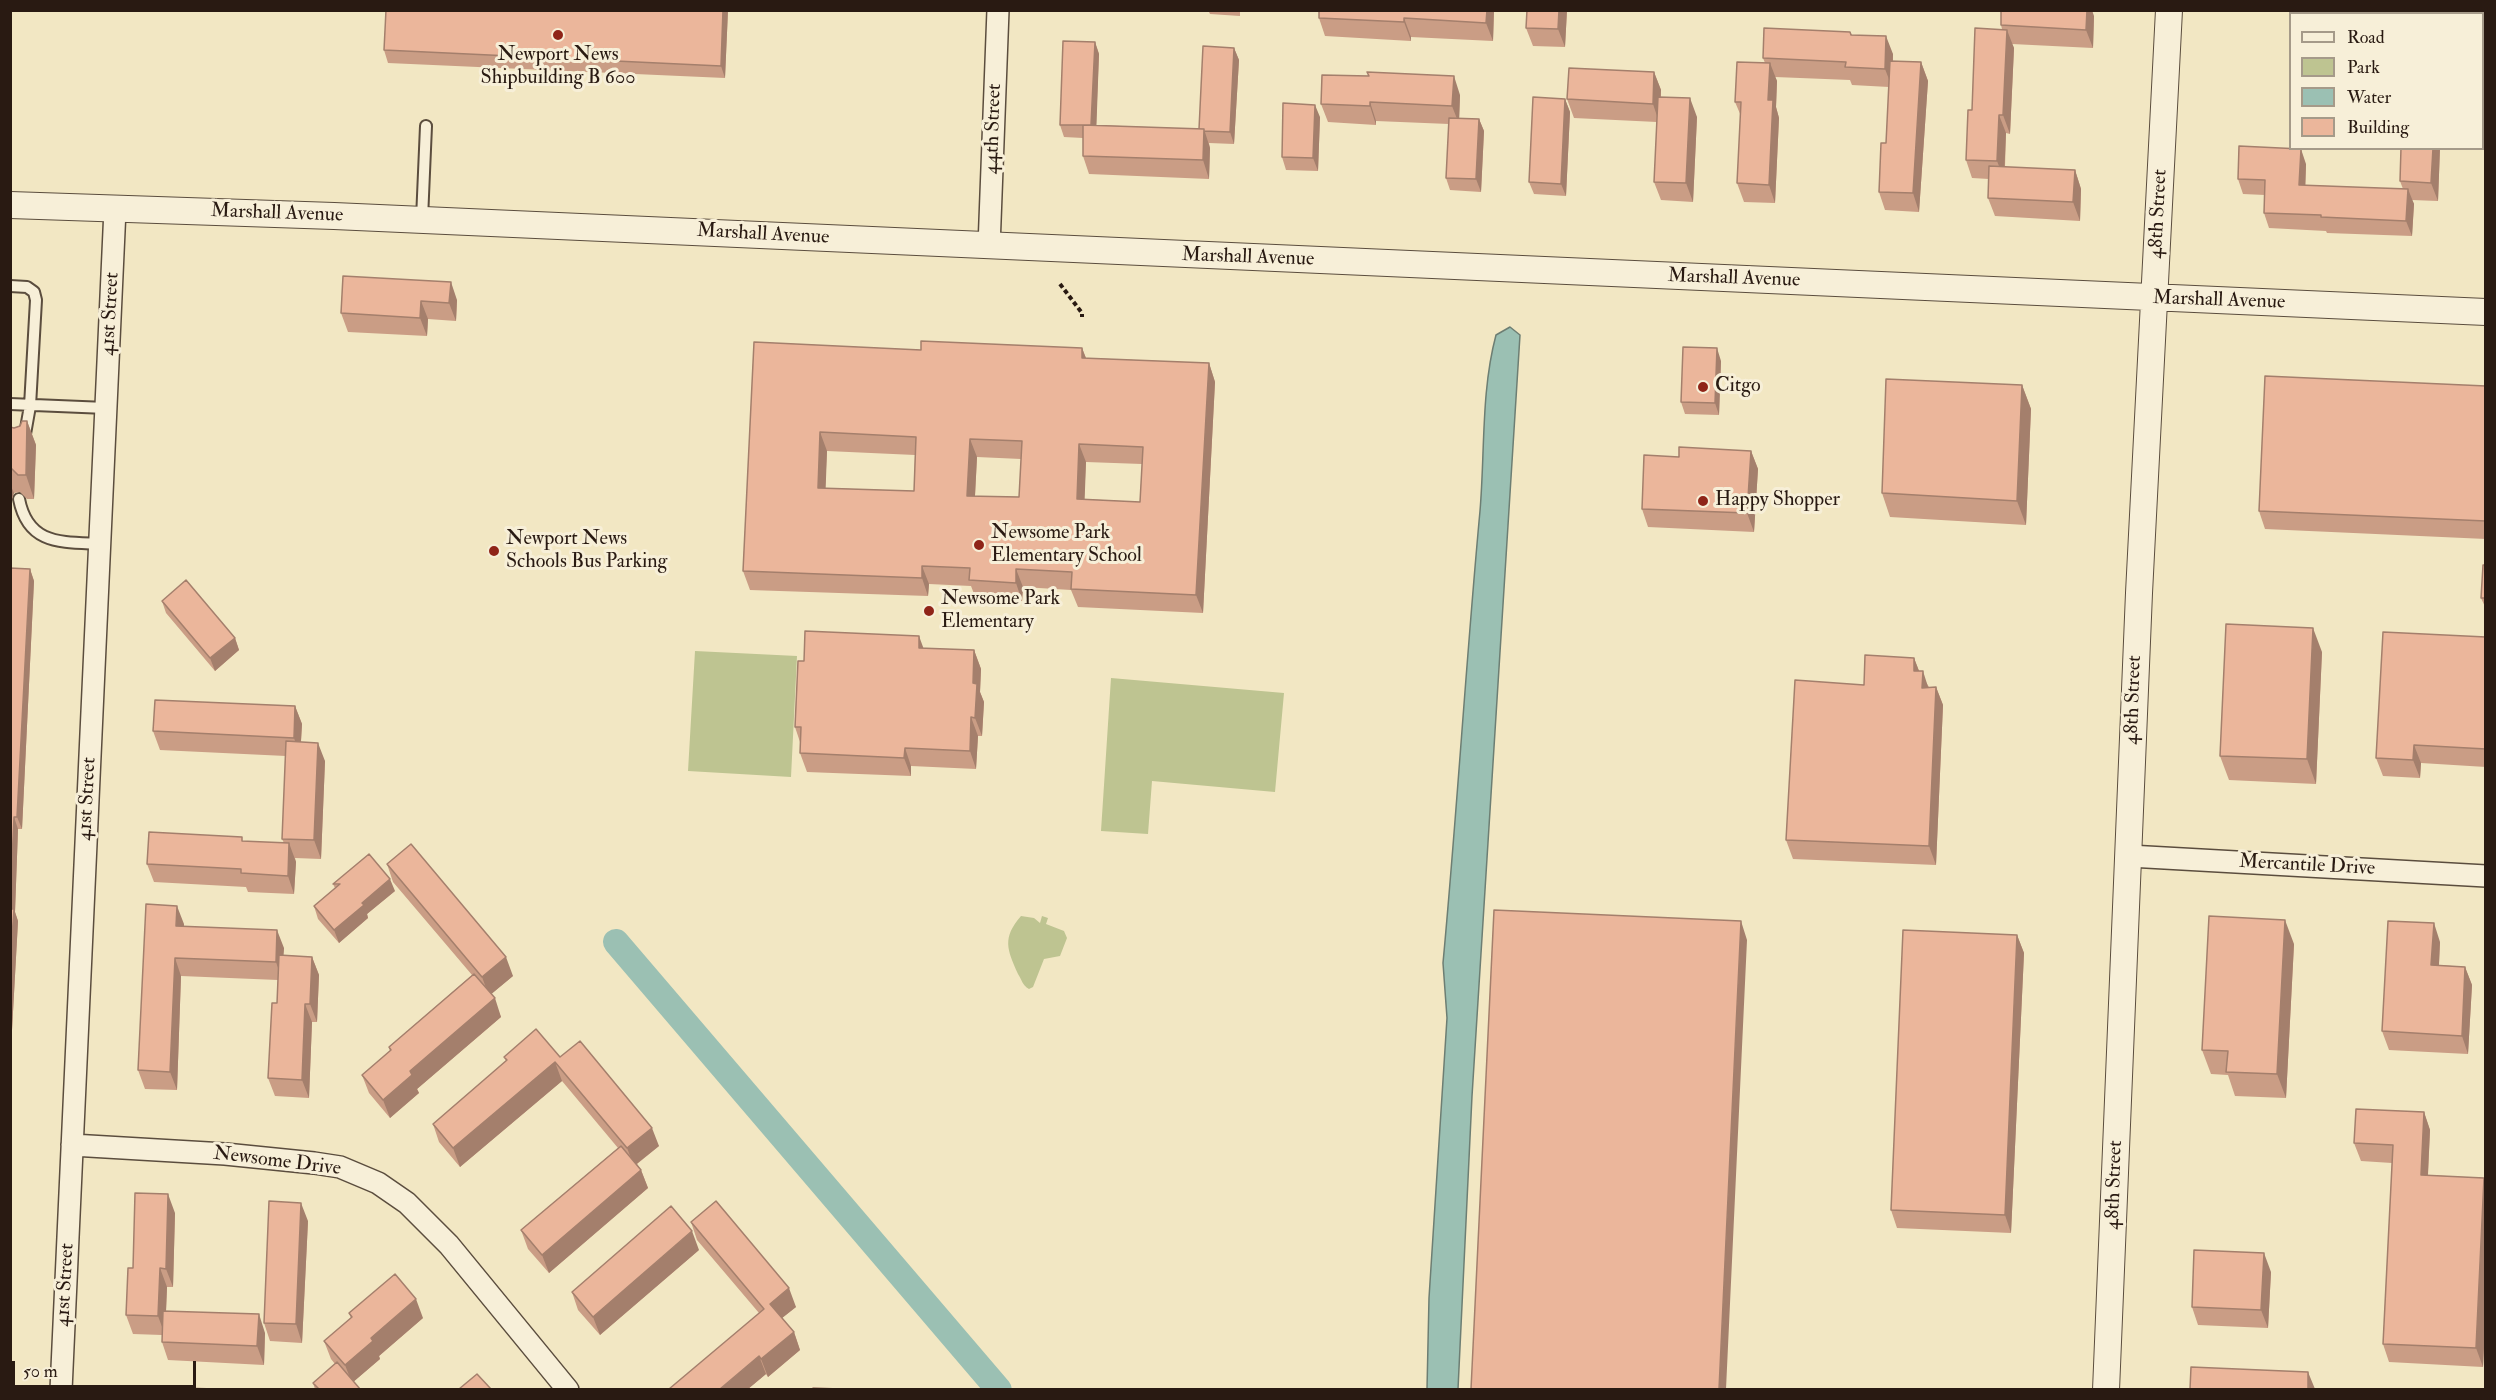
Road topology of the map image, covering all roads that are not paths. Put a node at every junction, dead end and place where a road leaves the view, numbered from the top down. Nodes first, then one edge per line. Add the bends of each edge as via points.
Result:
1 (998, 10) edge
2 (2169, 10) edge
3 (426, 126) dead end
4 (10, 205) edge
5 (115, 208) junction
6 (422, 219) junction
7 (989, 247) junction
8 (10, 286) edge
9 (2154, 299) junction
10 (2486, 312) edge
11 (10, 404) edge
12 (30, 406) junction
13 (106, 408) junction
14 (24, 445) edge
15 (19, 499) edge
16 (100, 544) junction
17 (2129, 856) junction
18 (2486, 876) edge
19 (72, 1145) junction
20 (61, 1389) edge
21 (568, 1389) edge
22 (2106, 1389) edge

1 - 7 street, 44th Street
2 - 9 street, 48th Street
3 - 6 lane
4 - 5 street, Marshall Avenue
5 - 6 street, Marshall Avenue
5 - 13 street, 41st Street
6 - 7 street, Marshall Avenue
7 - 9 street, Marshall Avenue
8 - 12 lane via 27,287 36,300
9 - 10 street, Marshall Avenue
9 - 17 street, 48th Street
11 - 12 lane
12 - 13 lane
12 - 14 lane
13 - 16 street, 41st Street
15 - 16 lane via 23,516 40,534 54,540
16 - 19 street, 41st Street
17 - 18 street, Mercantile Drive
17 - 22 street, 48th Street
19 - 20 street, 41st Street
19 - 21 street, Newsome Drive via 314,1163 340,1167 378,1183 407,1203 449,1245

